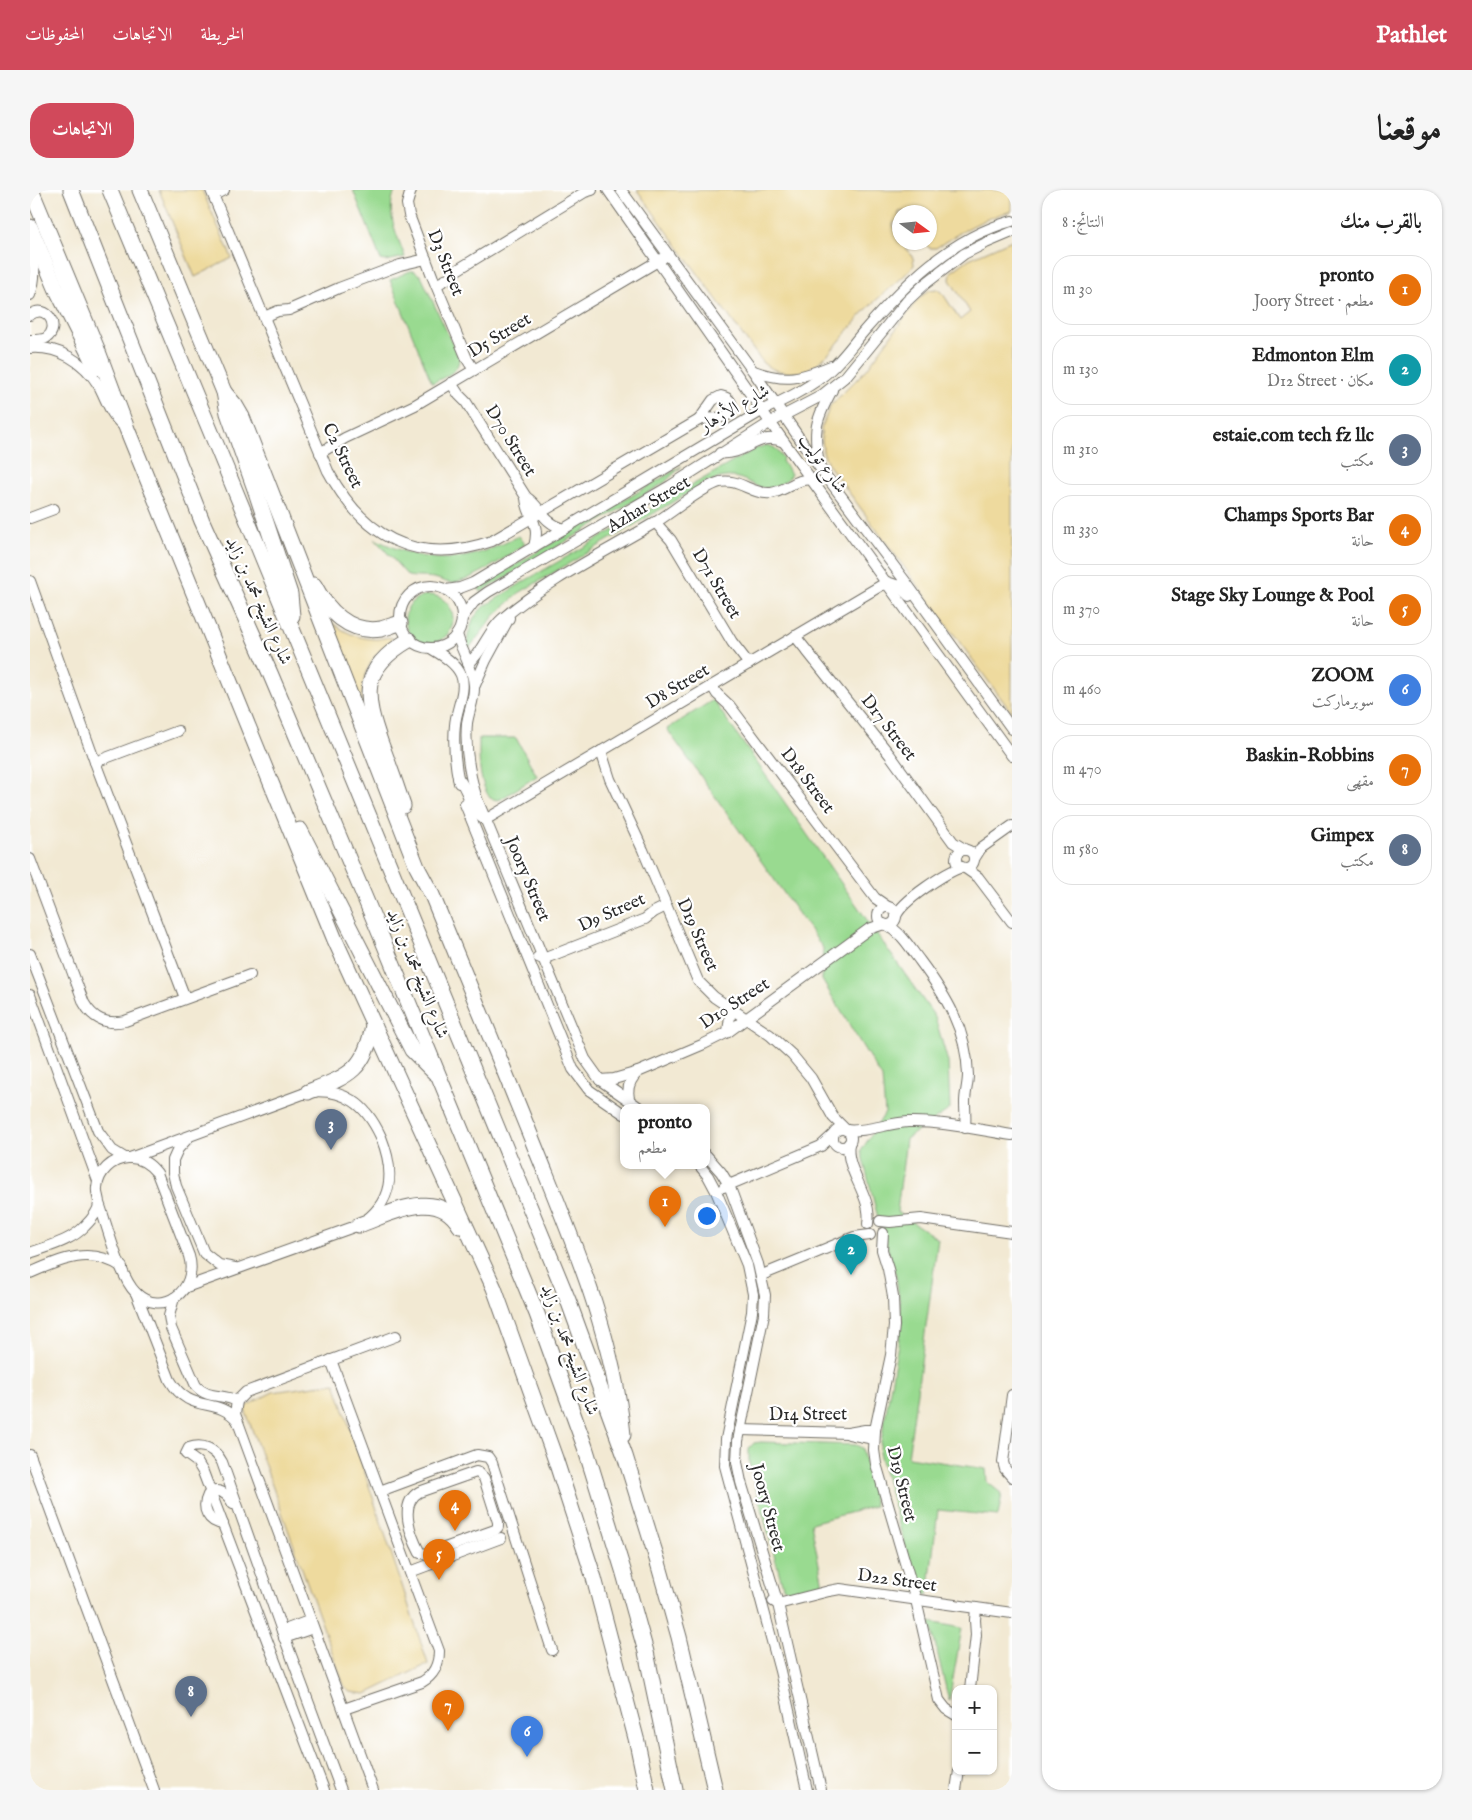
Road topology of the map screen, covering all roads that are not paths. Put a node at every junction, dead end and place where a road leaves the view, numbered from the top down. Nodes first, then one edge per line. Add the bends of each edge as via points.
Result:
1 (31, 190) edge
2 (71, 190) edge
3 (110, 190) edge
4 (140, 190) edge
5 (224, 190) edge
6 (411, 190) edge
7 (607, 190) edge
8 (621, 190) edge
9 (588, 191) edge
10 (212, 192) edge
11 (1012, 220) edge
12 (30, 227) edge
13 (1012, 232) edge
14 (30, 245) edge
15 (424, 255) junction
16 (668, 255) junction
17 (658, 260) junction
18 (434, 282) junction
19 (30, 295) edge
20 (30, 314) edge
21 (265, 320) junction
22 (30, 340) edge
23 (30, 348) edge
24 (837, 364) junction
25 (477, 368) junction
26 (754, 371) junction
27 (454, 381) junction
28 (835, 386) junction
29 (224, 392) junction
30 (776, 404) junction
31 (120, 409) junction
32 (764, 410) junction
33 (783, 415) junction
34 (699, 420) dead end
35 (771, 422) junction
36 (127, 429) junction
37 (784, 442) junction
38 (319, 450) junction
39 (719, 453) junction
40 (820, 468) junction
41 (813, 480) junction
42 (54, 509) dead end
43 (537, 516) junction
44 (30, 518) edge
45 (280, 518) junction
46 (658, 520) junction
47 (564, 528) junction
48 (534, 547) junction
49 (30, 581) edge
50 (887, 582) junction
51 (446, 590) junction
52 (514, 611) junction
53 (462, 618) junction
54 (934, 620) junction
55 (400, 623) junction
56 (291, 628) junction
57 (457, 634) junction
58 (798, 634) junction
59 (409, 640) junction
60 (432, 649) junction
61 (468, 664) junction
62 (746, 666) junction
63 (715, 684) junction
64 (474, 688) junction
65 (456, 713) junction
66 (468, 716) junction
67 (1012, 729) edge
68 (178, 731) dead end
69 (598, 754) junction
70 (1012, 756) edge
71 (95, 762) junction
72 (458, 778) junction
73 (280, 803) junction
74 (485, 820) junction
75 (1012, 826) edge
76 (952, 842) junction
77 (971, 856) junction
78 (30, 859) edge
79 (960, 863) junction
80 (33, 875) edge
81 (978, 877) junction
82 (35, 886) edge
83 (432, 895) junction
84 (875, 898) junction
85 (668, 909) junction
86 (892, 912) junction
87 (882, 920) junction
88 (1012, 922) edge
89 (513, 923) junction
90 (900, 934) junction
91 (30, 954) edge
92 (543, 959) junction
93 (250, 975) dead end
94 (30, 995) edge
95 (185, 998) junction
96 (727, 1006) junction
97 (747, 1019) junction
98 (373, 1025) junction
99 (728, 1032) junction
100 (638, 1072) junction
101 (439, 1076) junction
102 (600, 1080) junction
103 (308, 1092) junction
104 (630, 1102) junction
105 (633, 1104) edge
106 (620, 1111) edge
107 (833, 1117) junction
108 (961, 1128) junction
109 (191, 1135) junction
110 (1012, 1135) edge
111 (848, 1136) junction
112 (836, 1140) junction
113 (128, 1158) junction
114 (849, 1158) junction
115 (710, 1160) edge
116 (702, 1169) edge
117 (98, 1181) junction
118 (729, 1186) junction
119 (716, 1190) junction
120 (99, 1203) junction
121 (867, 1207) junction
122 (359, 1225) junction
123 (881, 1226) junction
124 (869, 1230) junction
125 (1012, 1232) edge
126 (882, 1250) junction
127 (30, 1253) edge
128 (122, 1267) junction
129 (238, 1268) junction
130 (30, 1273) edge
131 (762, 1275) junction
132 (186, 1287) junction
133 (494, 1288) junction
134 (136, 1292) junction
135 (174, 1298) junction
136 (396, 1336) dead end
137 (331, 1360) junction
138 (1012, 1395) edge
139 (237, 1402) junction
140 (237, 1420) junction
141 (740, 1430) junction
142 (874, 1435) junction
143 (30, 1455) edge
144 (625, 1456) junction
145 (1012, 1477) edge
146 (380, 1491) junction
147 (211, 1492) junction
148 (240, 1513) junction
149 (501, 1538) dead end
150 (423, 1554) junction
151 (406, 1562) junction
152 (753, 1568) junction
153 (410, 1572) junction
154 (909, 1577) junction
155 (892, 1597) junction
156 (916, 1600) junction
157 (778, 1604) junction
158 (980, 1609) junction
159 (1012, 1613) edge
160 (312, 1624) junction
161 (283, 1634) junction
162 (552, 1650) dead end
163 (970, 1685) edge
164 (344, 1710) junction
165 (952, 1713) edge
166 (958, 1775) edge
167 (154, 1790) edge
168 (324, 1790) edge
169 (341, 1790) edge
170 (373, 1790) edge
171 (647, 1790) edge
172 (676, 1790) edge
173 (715, 1790) edge
174 (807, 1790) edge
175 (821, 1790) edge
176 (956, 1790) edge

1 - 31 highway
2 - 101 highway, شارع الشيخ محمد بن زايد via 202,521 270,673
3 - 56 highway, شارع الشيخ محمد بن زايد
4 - 29 highway
5 - 10 street
6 - 15 street, D3 Street via 408,209
7 - 17 street, شارع توليب
8 - 16 street, شارع توليب
9 - 18 street
10 - 21 street, C2 Street
11 - 24 street, شارع الأزهار via 972,237 927,266 887,305
12 - 31 highway via 72,322
13 - 28 street, شارع الأزهار via 964,254 924,284
14 - 19 street via 34,267
15 - 18 street, D3 Street
15 - 21 street via 339,288 278,318
16 - 17 street, D5 Street
16 - 26 street, شارع توليب
17 - 25 street, D5 Street
17 - 32 street, شارع توليب
18 - 25 street, D3 Street via 463,346
20 - 22 street via 44,312 52,326 45,339
21 - 38 street, C2 Street
23 - 36 street via 52,350 82,365 99,386 114,418
24 - 26 street via 805,377 790,379
24 - 30 street, شارع الأزهار via 810,385
25 - 27 street, D5 Street
26 - 30 street, شارع توليب
27 - 38 street, D5 Street via 402,411
27 - 43 street, D70 Street via 459,396 466,402 526,497 527,505
28 - 33 street, شارع الأزهار
28 - 40 street via 822,407 817,423 815,440
29 - 45 highway via 242,417
29 - 56 highway via 228,413 290,594
30 - 32 street, شارع الأزهار
30 - 33 street, شارع توليب
31 - 36 highway
32 - 35 street, شارع توليب
32 - 47 street, شارع الأزهار
33 - 35 street, شارع الأزهار
33 - 40 street, شارع توليب
34 - 43 street, C2 Street
35 - 37 street, شارع توليب
35 - 39 street, شارع الأزهار
36 - 73 highway
37 - 39 street via 774,438 762,439 734,452
37 - 41 street, شارع توليب
38 - 43 street, C2 Street via 336,486 356,513 382,534 412,546 444,551 477,547
39 - 53 street, شارع الأزهار via 675,483 481,597
40 - 54 street, شارع توليب
41 - 46 street, Azhar Street via 799,480 771,493 758,492 734,482 722,482
41 - 50 street, شارع توليب
42 - 44 street
43 - 47 street
43 - 48 street, D70 Street
45 - 55 highway via 323,601 338,617 370,629
45 - 83 highway via 417,867
46 - 52 street, Azhar Street via 556,579
46 - 62 street, D71 Street
47 - 48 street, شارع الأزهار
48 - 51 street, شارع الأزهار via 474,583
49 - 71 street
50 - 54 street via 903,588 923,615
50 - 58 street, D8 Street
50 - 70 street, شارع توليب
51 - 53 street via 458,602
51 - 55 street, شارع الأزهار via 425,587 411,593 401,609
52 - 61 street, Azhar Street via 495,626
52 - 64 street, Azhar Street
53 - 57 street, شارع الأزهار
54 - 67 street, شارع توليب
55 - 59 street
56 - 144 highway, شارع الشيخ محمد بن زايد via 568,1300
57 - 60 street via 446,644
57 - 61 street, Joory Street
58 - 62 street, D8 Street
58 - 76 street, D17 Street
59 - 60 street via 420,647
59 - 83 highway via 392,650 380,663 370,687 369,704
60 - 65 street, Joory Street via 461,674 463,688
61 - 64 street, Joory Street
62 - 63 street, D8 Street
63 - 69 street, D8 Street
63 - 84 street, D18 Street
64 - 66 street, Joory Street
65 - 66 street
65 - 72 street, Joory Street via 454,749
66 - 74 street, Joory Street via 468,764
68 - 71 street
69 - 74 street, D8 Street
69 - 85 street, D19 Street
71 - 95 street
72 - 74 street via 476,812
72 - 89 street, Joory Street via 465,804
73 - 98 highway
73 - 101 highway via 298,827 412,1050
74 - 92 street, Joory Street
75 - 77 street
76 - 77 street, D17 Street
76 - 79 street, D17 Street
77 - 79 street via 971,866
77 - 79 street via 960,852
77 - 81 street
78 - 80 street
79 - 81 street
79 - 86 street
80 - 82 street
81 - 88 street
82 - 95 street via 80,995 93,1016 117,1023
83 - 144 highway via 529,1131 591,1293 617,1386
84 - 86 street, D18 Street
84 - 87 street, D18 Street
85 - 92 street, D9 Street
85 - 96 street, D19 Street via 698,981
86 - 87 street via 893,922
86 - 87 street via 882,909
86 - 90 street
87 - 90 street
87 - 97 street, D10 Street
89 - 92 street via 523,930 533,953
89 - 106 street, Joory Street via 573,1069 589,1090
90 - 108 street via 944,994 957,1020 965,1048 968,1077 966,1118
91 - 113 street via 98,1131 112,1150
92 - 102 street, Joory Street via 585,1059
93 - 95 street
94 - 117 street
96 - 97 street, D19 Street
96 - 99 street via 730,1016
97 - 99 street, D10 Street
97 - 107 street, D19 Street via 781,1044 802,1066 820,1090
98 - 103 highway via 368,1050 360,1063 338,1080
98 - 133 highway
99 - 100 street, D10 Street
100 - 102 street, D10 Street
100 - 104 street via 629,1086
101 - 172 highway, شارع الشيخ محمد بن زايد via 537,1314 584,1446 646,1652
102 - 104 street, Joory Street
103 - 109 street
103 - 122 street via 327,1092 353,1101 373,1121 384,1146 390,1170 388,1189 374,1214
104 - 105 street, Joory Street
107 - 111 street, D19 Street
107 - 112 street, D19 Street
108 - 110 street
108 - 111 street via 905,1122
109 - 113 street
109 - 129 street via 175,1154 173,1173 176,1186 204,1253 219,1265
111 - 112 street via 844,1146
111 - 112 street via 839,1129
111 - 114 street
112 - 114 street
112 - 118 street
113 - 117 street via 113,1162
113 - 132 street via 146,1162 161,1181 192,1264
114 - 121 street
115 - 118 street, Joory Street
116 - 119 street, Joory Street
117 - 120 street
118 - 119 street
118 - 131 street, Joory Street
119 - 152 street, Joory Street via 746,1266 753,1294 725,1457 729,1485
120 - 127 street via 80,1232
120 - 128 street
121 - 123 street
121 - 124 street
122 - 129 street
122 - 133 highway via 418,1205 439,1207 456,1220
123 - 124 street via 873,1220
123 - 124 street via 879,1236
123 - 125 street via 908,1219
123 - 126 street, D19 Street
124 - 126 street, D19 Street
124 - 131 street
126 - 142 street, D19 Street via 891,1282 894,1326
128 - 130 street via 103,1257 82,1255
128 - 134 street
129 - 132 street
131 - 141 street, Joory Street via 764,1314
132 - 135 street
133 - 171 highway via 594,1578
134 - 135 street via 150,1301
134 - 140 street via 170,1380 178,1392 195,1403 225,1410
135 - 139 street via 169,1316 171,1328 196,1386 211,1396
136 - 137 street
137 - 139 street via 252,1389
137 - 146 street
138 - 145 street via 1003,1459 1005,1469
139 - 140 street
140 - 160 street
141 - 142 street, D14 Street
141 - 157 street, Joory Street via 739,1472
142 - 154 street, D19 Street via 876,1464
143 - 167 street
144 - 173 highway, شارع الشيخ محمد بن زايد via 679,1637
146 - 151 street
146 - 162 street via 477,1455 488,1457
147 - 148 street via 226,1494
147 - 148 street via 202,1468 186,1454 188,1448 202,1446 217,1454
147 - 168 street
148 - 161 street
149 - 153 street
150 - 150 street via 498,1527 480,1473 472,1473 413,1497 407,1518
150 - 151 street
151 - 153 street
152 - 157 street via 761,1573 770,1597
152 - 174 street, Joory Street
153 - 164 street via 439,1651 434,1673 422,1682
154 - 155 street
154 - 156 street, D19 Street
155 - 156 street, D22 Street
155 - 157 street, D22 Street via 835,1590
156 - 158 street, D22 Street
156 - 165 street, D19 Street via 940,1700
157 - 175 street, Joory Street
158 - 159 street, D22 Street
158 - 163 street via 975,1620
160 - 161 street
160 - 164 street
161 - 169 street
164 - 170 street
166 - 176 street

